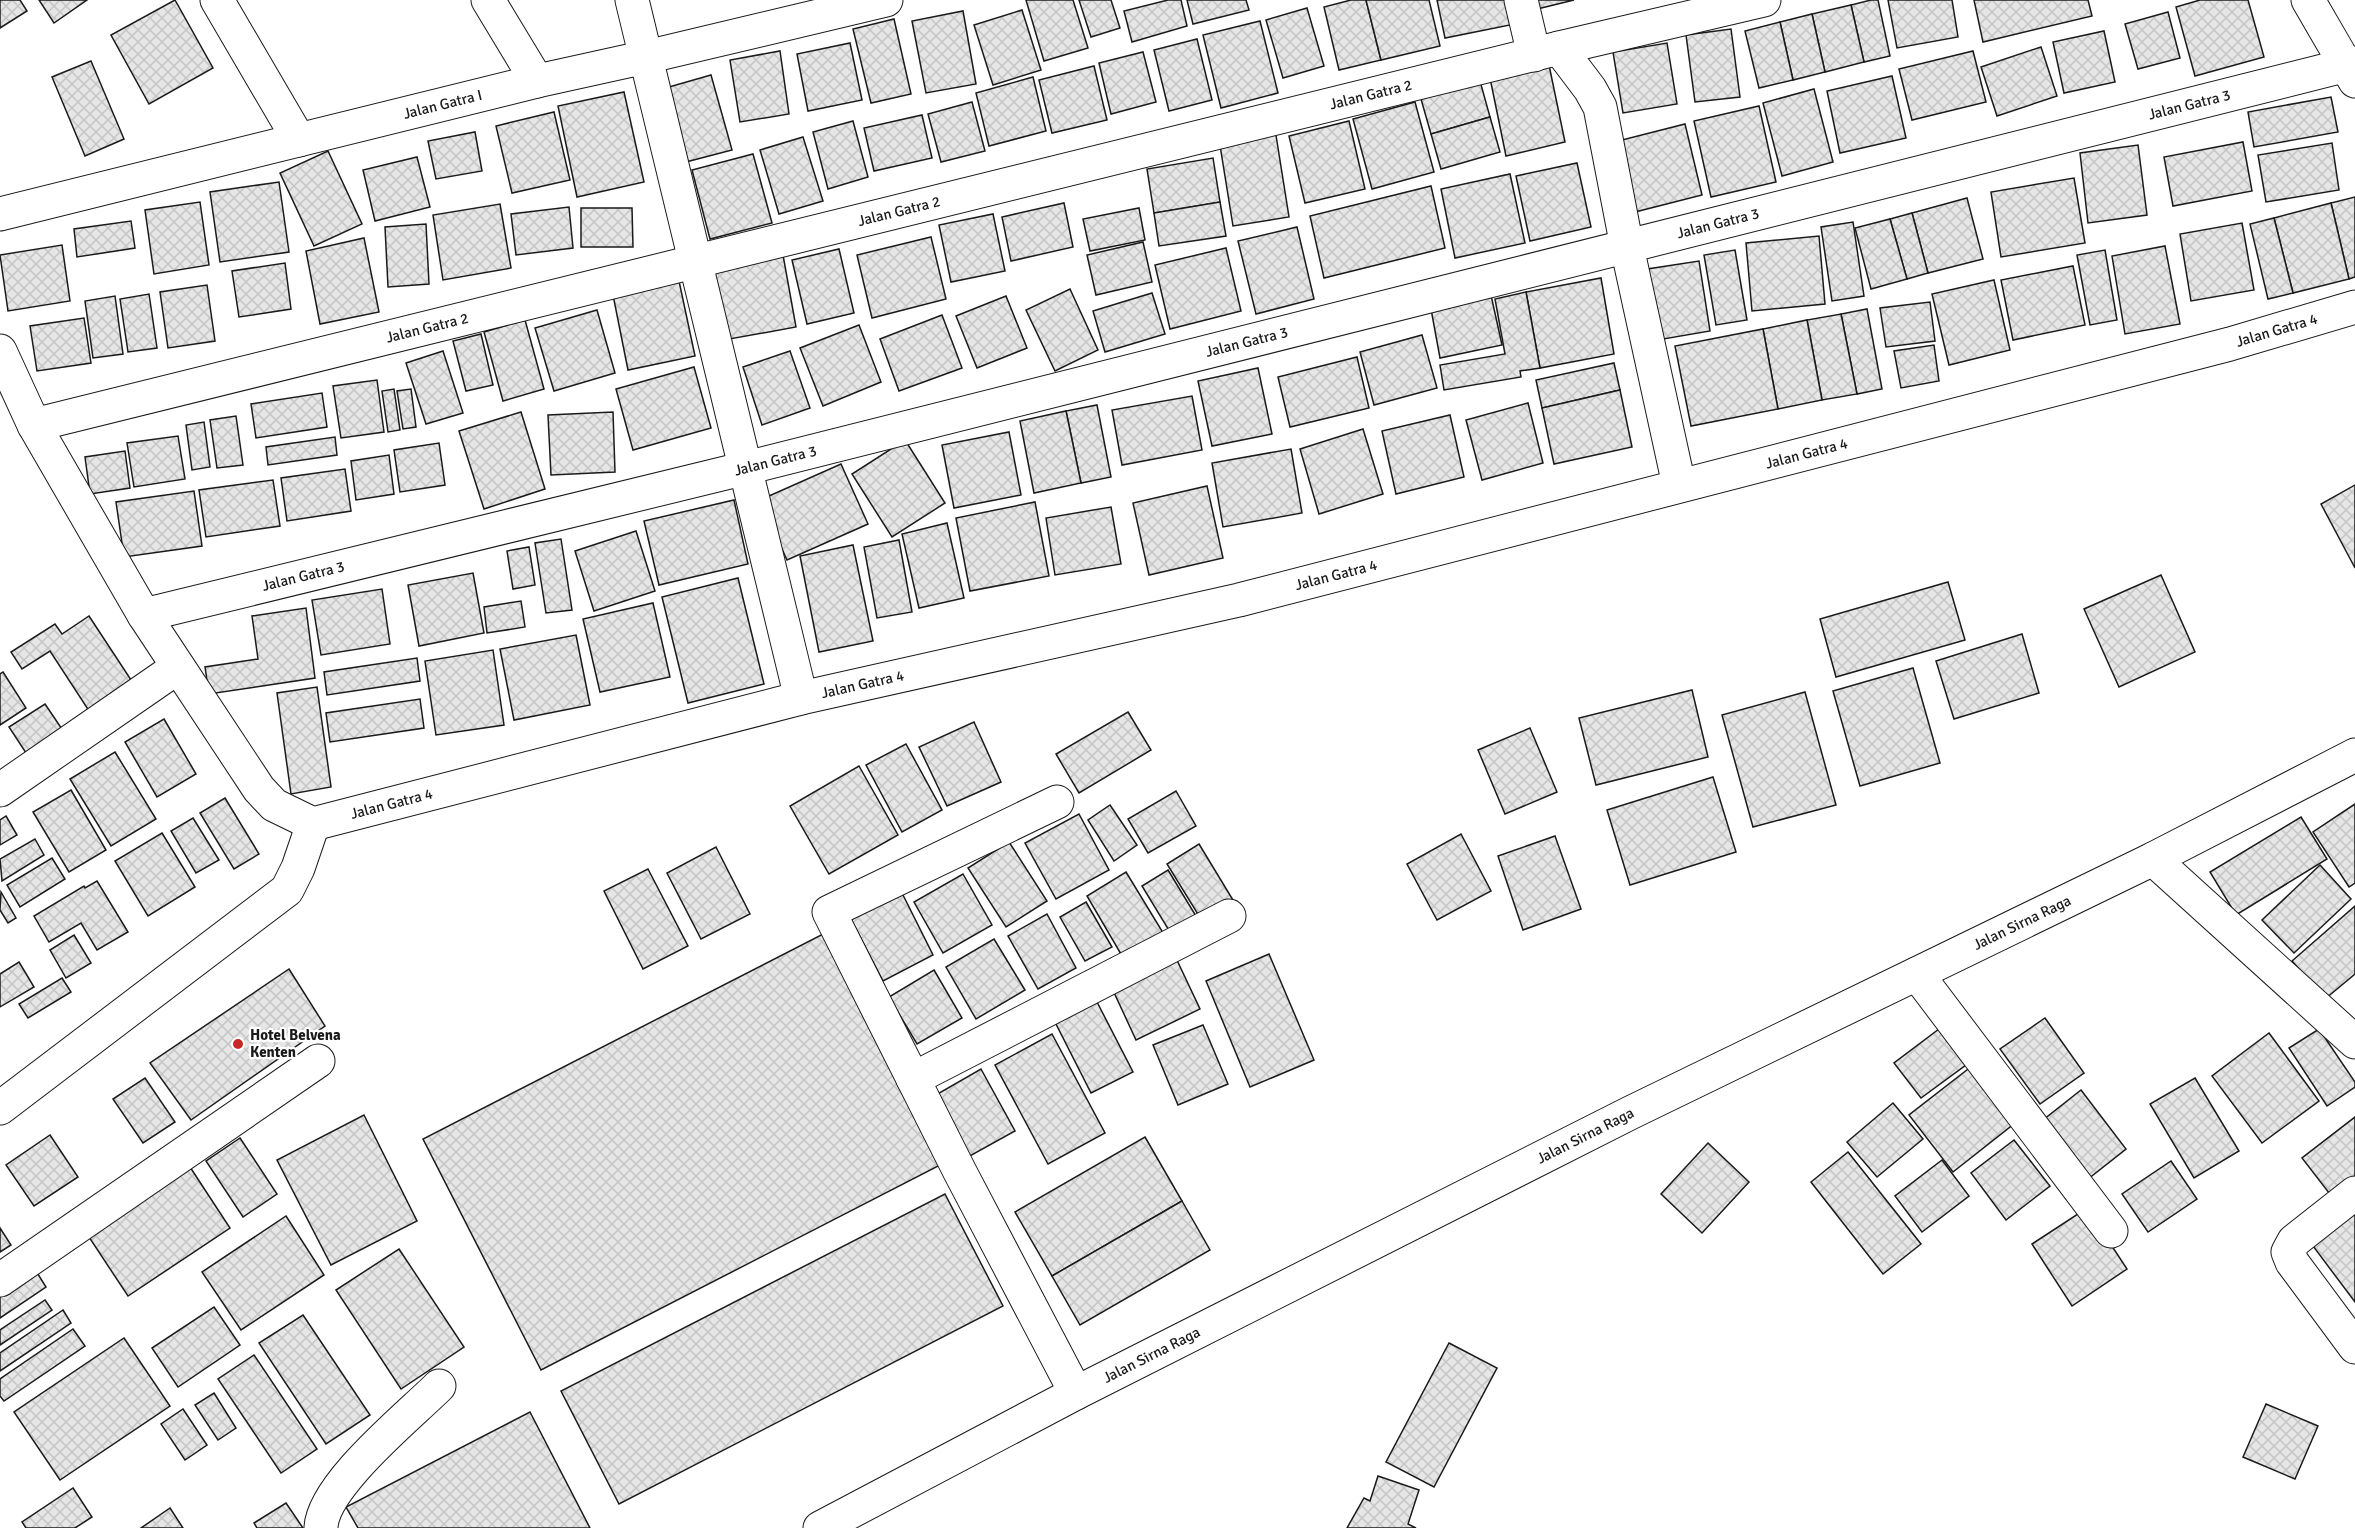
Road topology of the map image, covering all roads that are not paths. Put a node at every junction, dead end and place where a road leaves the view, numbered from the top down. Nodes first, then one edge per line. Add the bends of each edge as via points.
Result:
1 (216, 0) edge
2 (488, 0) edge
3 (632, 0) edge
4 (885, 0) edge
5 (1521, 0) edge
6 (1764, 0) edge
7 (2308, 0) edge
8 (1547, 52) junction
9 (646, 57) junction
10 (2353, 70) edge
11 (537, 81) junction
12 (299, 140) junction
13 (0, 214) edge
14 (1627, 248) junction
15 (696, 262) junction
16 (2355, 307) edge
17 (0, 351) edge
18 (34, 425) junction
19 (746, 468) junction
20 (1679, 485) junction
21 (144, 615) junction
22 (178, 667) junction
23 (801, 698) junction
24 (2355, 755) edge
25 (0, 790) edge
26 (1057, 802) dead end
27 (302, 819) junction
28 (2153, 859) junction
29 (1229, 916) dead end
30 (1917, 974) junction
31 (2355, 1042) edge
32 (318, 1060) dead end
33 (913, 1079) junction
34 (0, 1108) edge
35 (2355, 1193) edge
36 (2111, 1231) dead end
37 (0, 1280) edge
38 (2355, 1347) edge
39 (439, 1386) dead end
40 (1076, 1393) junction
41 (321, 1528) edge
42 (820, 1528) edge

1 - 12 street
2 - 11 street
3 - 9 street
4 - 9 street, Jalan Gatra I
5 - 8 street
6 - 8 street, Jalan Gatra 2
7 - 10 street
8 - 14 street via 1590,89 1600,107
8 - 15 street, Jalan Gatra 2
9 - 11 street, Jalan Gatra I
9 - 15 street
10 - 14 street, Jalan Gatra 3
11 - 12 street, Jalan Gatra I
12 - 13 street, Jalan Gatra I
14 - 19 street, Jalan Gatra 3
14 - 20 street
15 - 18 street, Jalan Gatra 2
15 - 19 street
16 - 20 street, Jalan Gatra 4 via 2230,344
17 - 18 street
18 - 21 street
19 - 21 street, Jalan Gatra 3
19 - 23 street
20 - 23 street, Jalan Gatra 4 via 1239,600
21 - 22 street
22 - 25 street
22 - 27 street via 258,789 274,805
23 - 27 street, Jalan Gatra 4
24 - 28 street, Jalan Sirna Raga
26 - 33 street via 829,912
27 - 34 street via 298,868 287,890
28 - 30 street, Jalan Sirna Raga
28 - 31 street
29 - 33 street
30 - 36 street
30 - 40 street, Jalan Sirna Raga via 1630,1113
32 - 37 street
33 - 40 street
35 - 38 street via 2294,1241 2288,1252
39 - 41 street via 345,1477 327,1505
40 - 42 street, Jalan Sirna Raga

